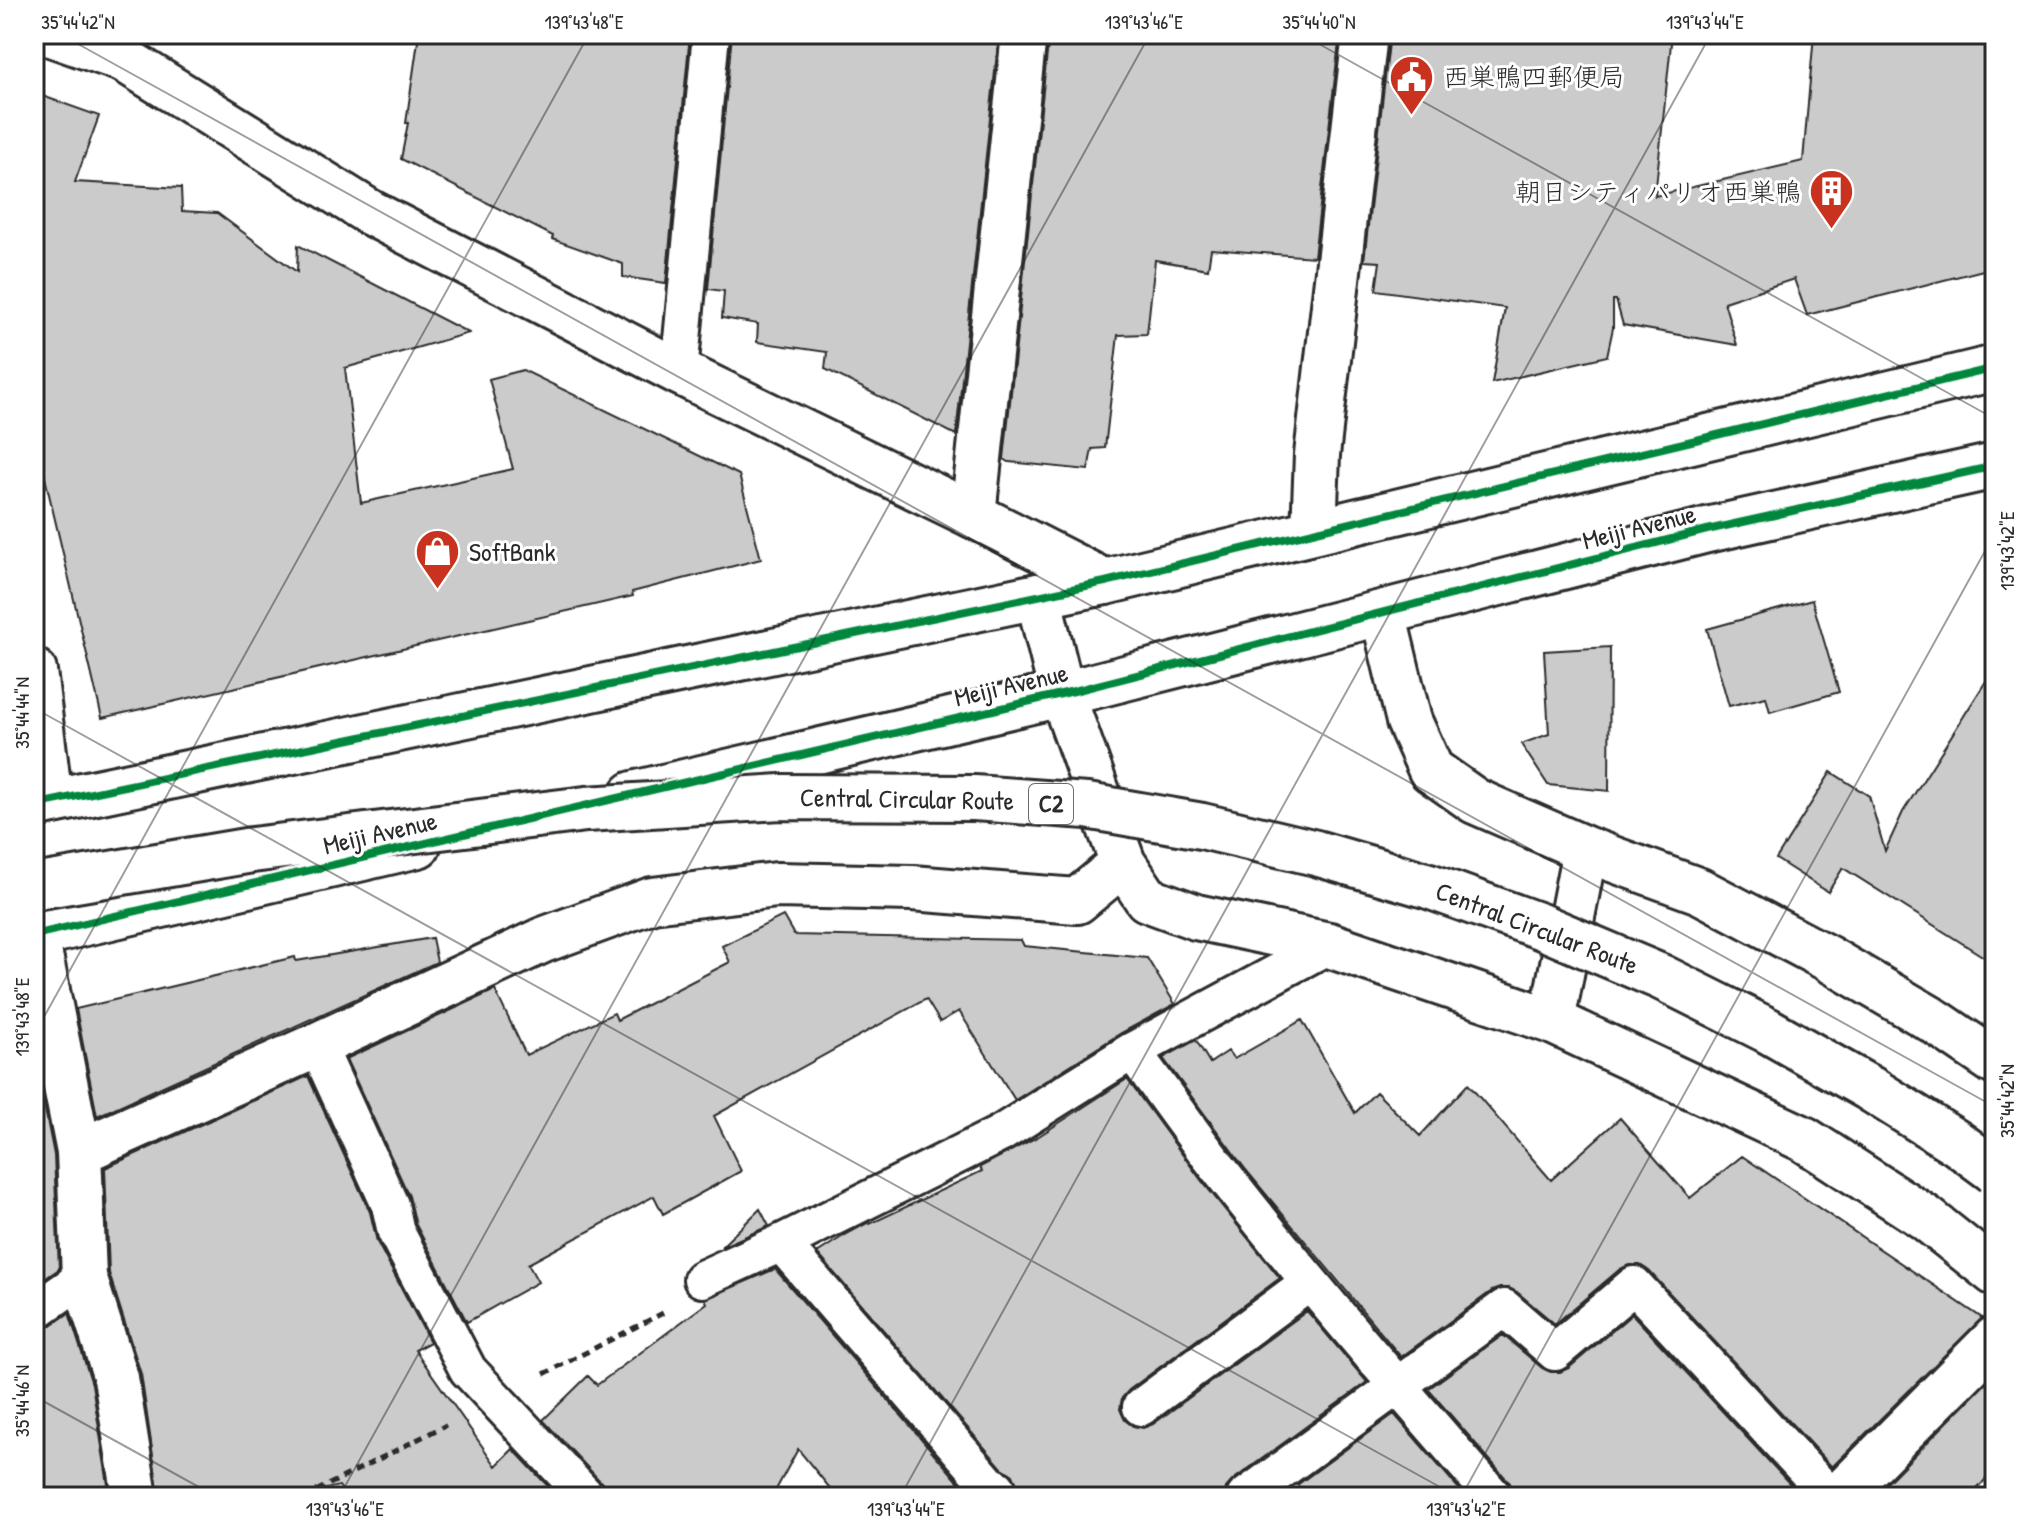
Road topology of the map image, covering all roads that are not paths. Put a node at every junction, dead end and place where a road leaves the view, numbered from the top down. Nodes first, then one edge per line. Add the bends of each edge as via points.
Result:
1 (51, 34) edge
2 (711, 34) edge
3 (1024, 34) edge
4 (1365, 34) edge
5 (1995, 368) edge
6 (679, 372) junction
7 (1995, 466) edge
8 (973, 515) junction
9 (1314, 531) junction
10 (1105, 582) junction
11 (1038, 596) junction
12 (1383, 613) junction
13 (34, 671) edge
14 (1062, 694) junction
15 (42, 803) edge
16 (1585, 849) junction
17 (1123, 863) junction
18 (34, 871) edge
19 (34, 887) edge
20 (35, 935) edge
21 (1329, 945) junction
22 (1552, 1021) junction
23 (317, 1045) junction
24 (1132, 1051) junction
25 (1995, 1062) edge
26 (1995, 1148) edge
27 (79, 1152) junction
28 (1995, 1171) edge
29 (781, 1243) junction
30 (1995, 1273) edge
31 (84, 1277) junction
32 (702, 1279) dead end
33 (1310, 1282) junction
34 (34, 1312) edge
35 (1995, 1339) edge
36 (1397, 1387) junction
37 (1141, 1407) dead end
38 (993, 1495) edge
39 (135, 1497) edge
40 (587, 1497) edge
41 (1245, 1497) edge
42 (1494, 1497) edge
43 (1831, 1497) edge
44 (1838, 1497) edge

1 - 6 main road via 125,60 369,212
2 - 6 lane
3 - 8 main road
4 - 9 main road via 1317,455
5 - 9 main road
6 - 8 main road
7 - 12 main road, Meiji Avenue via 1707,530
8 - 10 main road
9 - 10 main road
10 - 11 main road
11 - 14 main road
11 - 15 main road
12 - 14 main road, Meiji Avenue
12 - 16 main road via 1409,721 1431,770 1475,801
13 - 15 main road
14 - 17 main road
14 - 20 main road, Meiji Avenue
16 - 22 main road
16 - 25 main road via 1700,891 1827,958
17 - 21 main road via 1147,899 1196,917
17 - 23 main road via 1077,901 912,888 777,885 652,900 543,940
18 - 26 main road, Central Circular Route / C2 via 592,790 783,778 978,780 1087,789 1322,834 1547,909 1777,1012 1879,1070
19 - 28 main road, Central Circular Route / C2, bridge via 252,850 586,809 781,797 974,798 1087,806 1316,853 1540,926 1661,977 1767,1030 1882,1095
20 - 27 main road
21 - 22 main road
21 - 24 lane
22 - 30 main road via 1804,1139 1926,1218
23 - 27 main road
23 - 40 lane via 390,1205 396,1232 468,1370
24 - 29 lane via 1000,1134
24 - 33 lane
27 - 31 main road
29 - 32 lane
29 - 38 lane
31 - 34 lane
31 - 39 main road via 116,1378
33 - 36 lane
33 - 37 lane
35 - 44 main road
36 - 41 lane
36 - 42 lane
36 - 43 lane via 1504,1308 1555,1352 1634,1285

